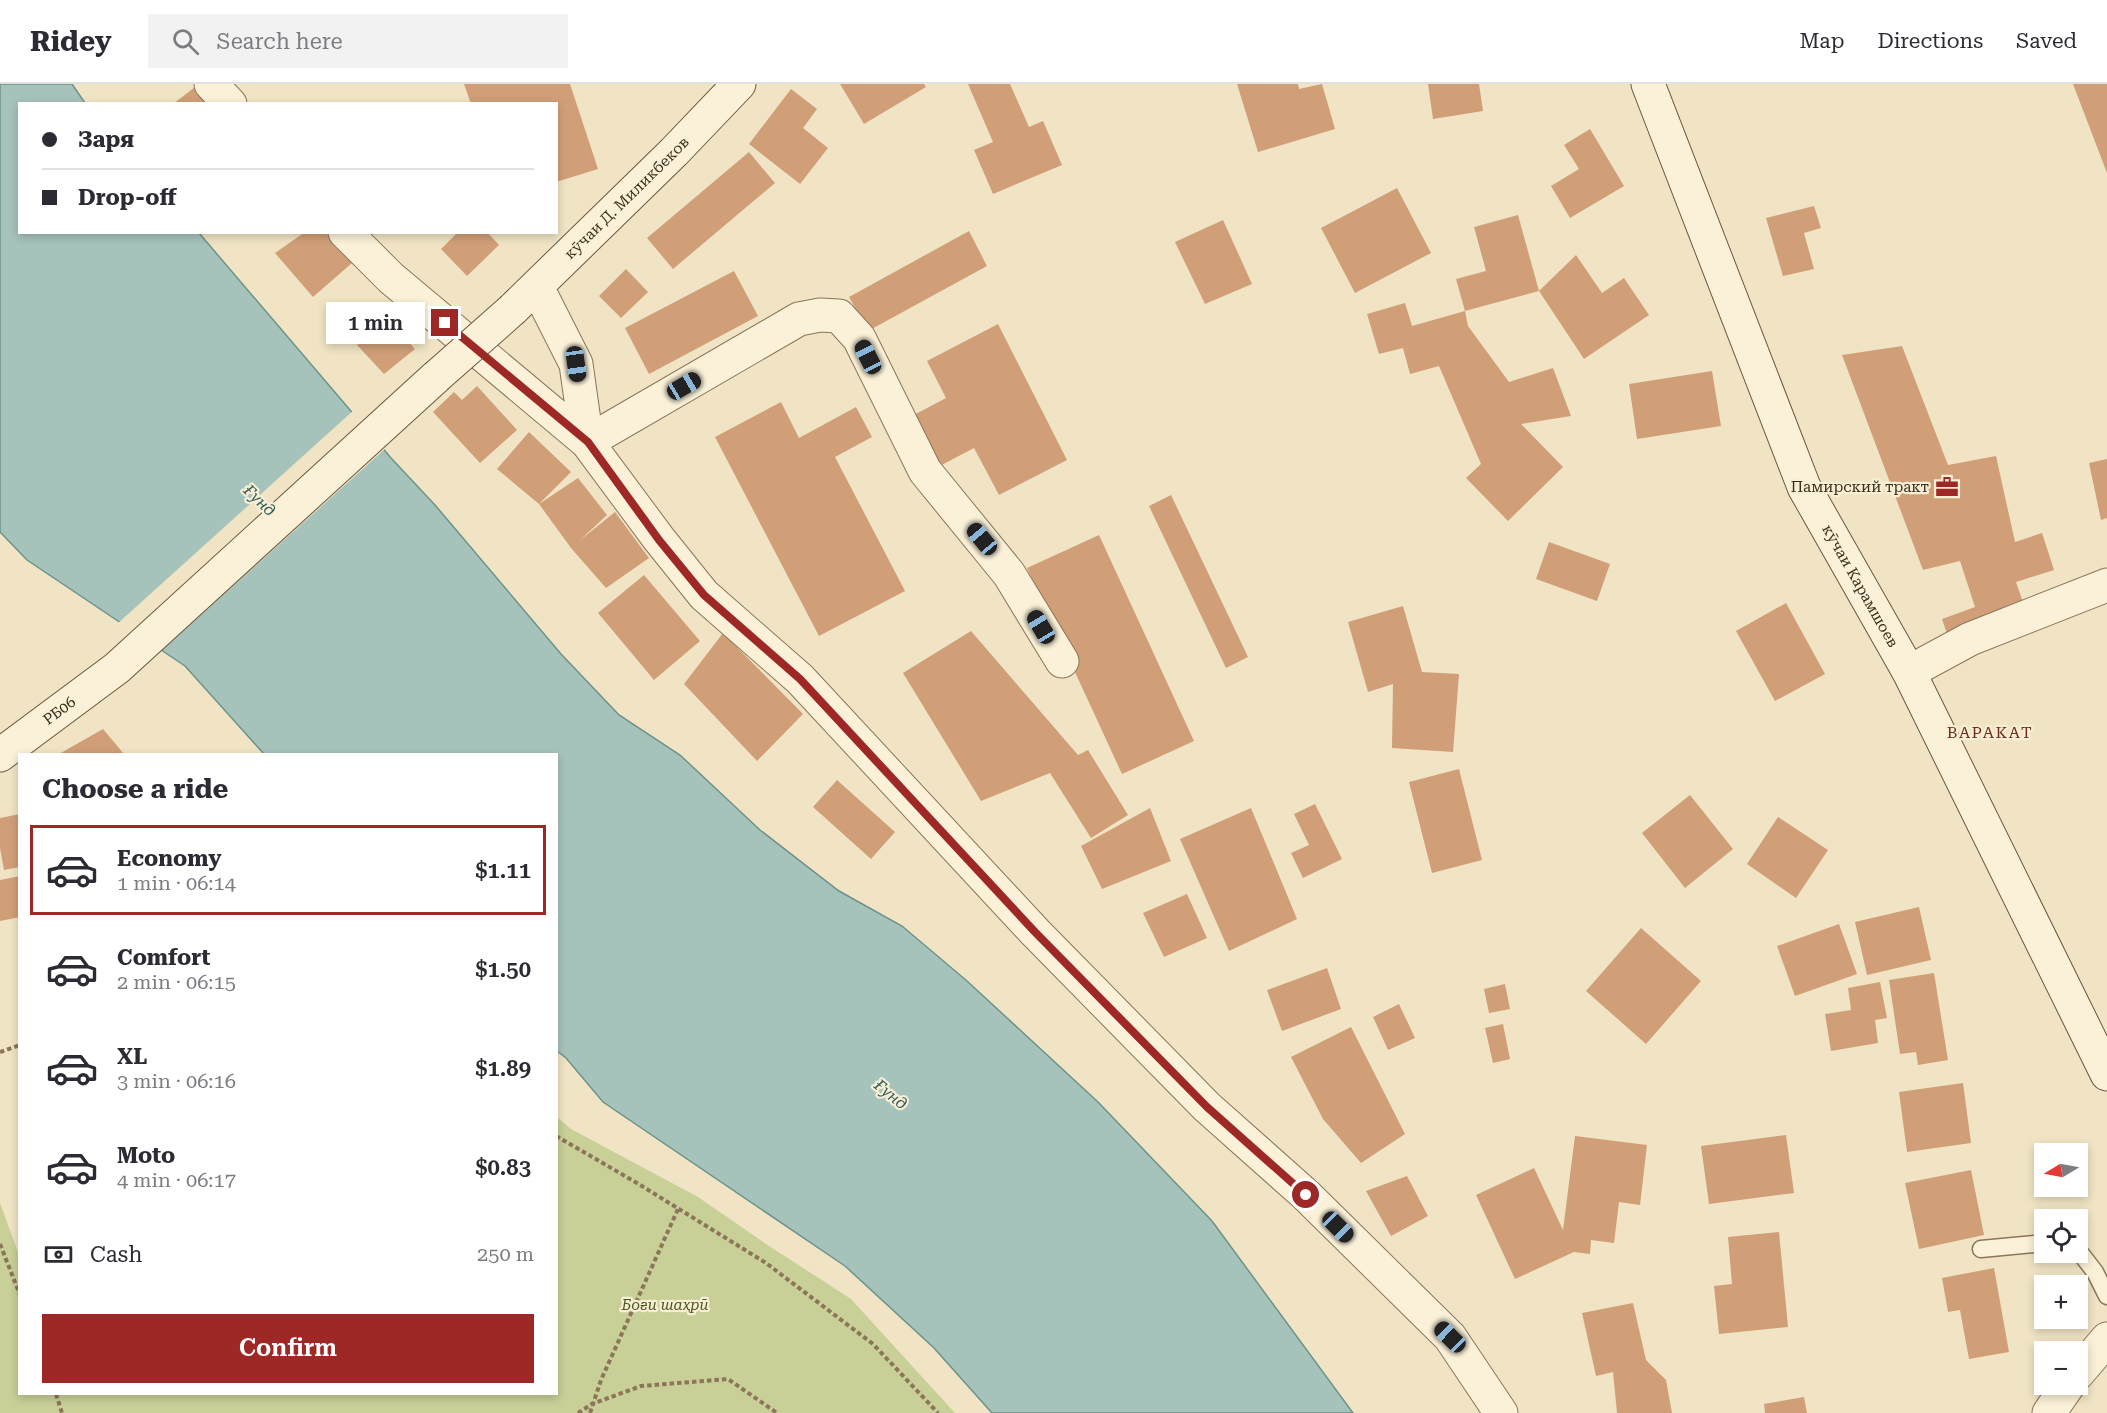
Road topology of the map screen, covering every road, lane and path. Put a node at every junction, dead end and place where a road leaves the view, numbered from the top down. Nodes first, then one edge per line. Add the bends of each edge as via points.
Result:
1 (211, 84) edge
2 (739, 84) edge
3 (1648, 84) edge
4 (228, 102) edge
5 (347, 234) edge
6 (537, 287) junction
7 (588, 442) junction
8 (2107, 585) edge
9 (1062, 661) dead end
10 (117, 668) joint
11 (1909, 672) junction
12 (0, 755) edge
13 (18, 1047) edge
14 (0, 1052) edge
15 (2107, 1074) edge
16 (558, 1137) edge
17 (678, 1209) junction
18 (0, 1244) edge
19 (2034, 1244) edge
20 (1981, 1249) dead end
21 (2088, 1263) edge
22 (18, 1291) edge
23 (2107, 1296) edge
24 (2107, 1339) edge
25 (2088, 1361) edge
26 (56, 1395) edge
27 (2061, 1395) edge
28 (592, 1404) junction
29 (62, 1413) edge
30 (578, 1413) edge
31 (590, 1413) edge
32 (777, 1413) edge
33 (938, 1413) edge
34 (1501, 1413) edge
35 (2049, 1413) edge

1 - 4 street
2 - 6 street, кӯчаи Д. Миликбеков / РБ06
3 - 11 street, кӯчаи Карамшоев via 1804,487
5 - 7 street via 391,278
6 - 7 street via 576,364
6 - 10 street, кӯчаи Д. Миликбеков / РБ06, bridge
7 - 9 street via 799,319 839,316 859,339 926,471 1009,574
7 - 34 street via 704,595 800,679 1035,932 1207,1107 1306,1195 1450,1337
8 - 11 street via 1970,639
10 - 12 street, РБ06 / РБ06
11 - 15 street, кӯчаи Карамшоев
13 - 14 path
16 - 17 path
17 - 28 path
17 - 33 path via 766,1263 873,1344
18 - 22 path
19 - 20 lane
21 - 23 lane
24 - 25 street
26 - 29 path
27 - 35 street
28 - 30 path
28 - 31 path
28 - 32 path via 641,1386 728,1379

